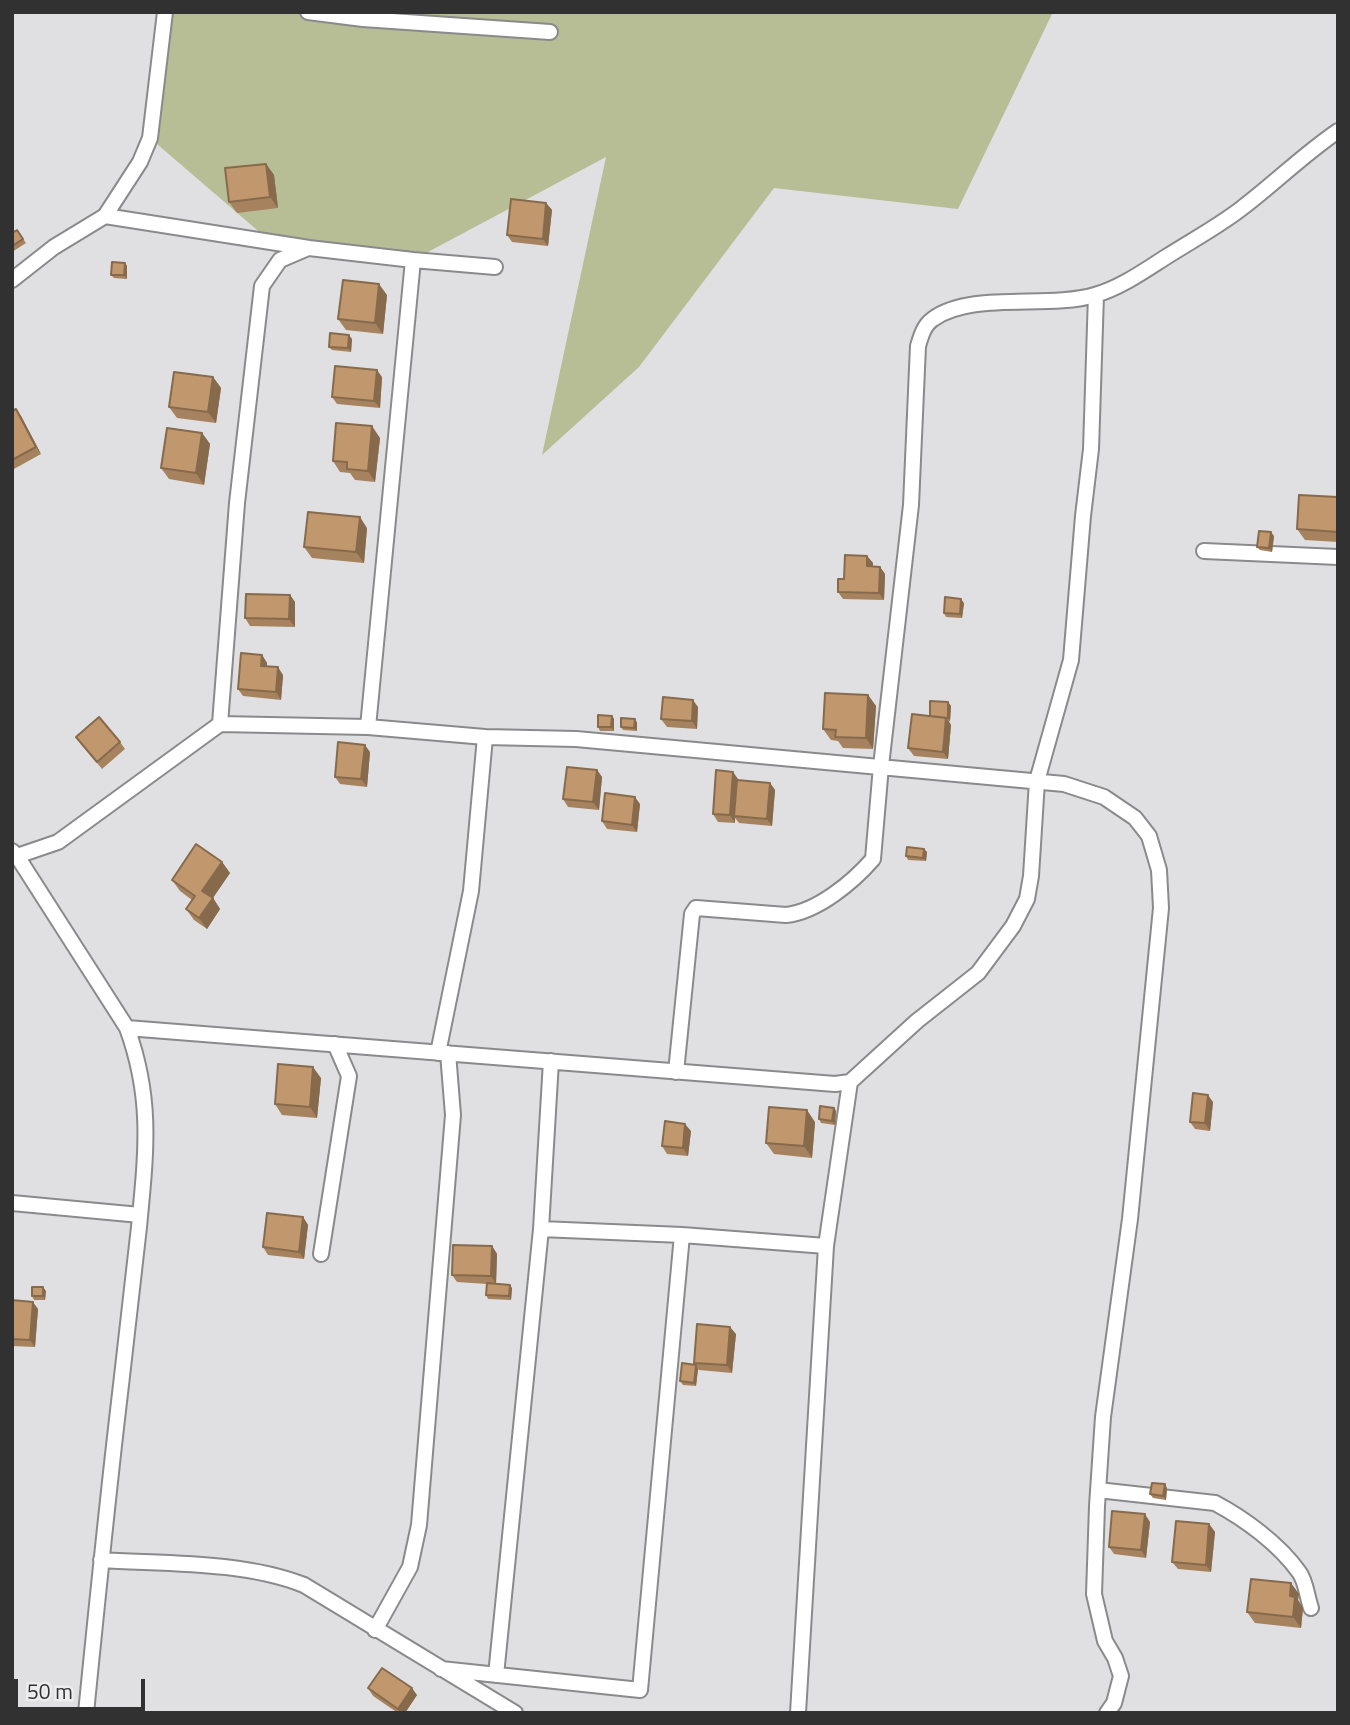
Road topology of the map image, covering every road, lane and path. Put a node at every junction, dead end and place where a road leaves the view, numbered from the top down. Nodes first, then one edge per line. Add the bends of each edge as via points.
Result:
1 (165, 12) edge
2 (307, 12) edge
3 (550, 32) dead end
4 (1338, 131) edge
5 (105, 216) junction
6 (309, 248) junction
7 (413, 260) junction
8 (495, 267) dead end
9 (12, 280) edge
10 (1097, 295) junction
11 (1204, 551) dead end
12 (1338, 557) edge
13 (220, 724) junction
14 (368, 727) junction
15 (485, 737) junction
16 (881, 766) junction
17 (1037, 782) junction
18 (15, 853) edge
19 (127, 1028) junction
20 (335, 1044) junction
21 (443, 1053) junction
22 (551, 1061) junction
23 (676, 1072) junction
24 (850, 1082) junction
25 (12, 1203) edge
26 (140, 1214) junction
27 (541, 1229) junction
28 (682, 1235) junction
29 (826, 1247) junction
30 (321, 1254) dead end
31 (1098, 1490) junction
32 (101, 1560) junction
33 (1311, 1608) dead end
34 (375, 1630) junction
35 (441, 1669) junction
36 (496, 1675) junction
37 (86, 1713) edge
38 (515, 1713) edge
39 (798, 1713) edge
40 (1107, 1713) edge

1 - 5 street via 150,138
2 - 3 street
4 - 10 street via 1241,209
5 - 6 street
5 - 9 street
6 - 7 street
6 - 13 street via 280,260 262,286 237,503
7 - 8 street
7 - 14 street
10 - 16 street via 970,305 948,310 922,332 911,505
10 - 17 street via 1091,449 1071,660
11 - 12 street
13 - 14 street
13 - 18 street via 58,842
14 - 15 street
15 - 16 street via 576,739
15 - 21 street via 471,891
16 - 17 street
16 - 23 street via 873,859 818,906 786,915 696,908
17 - 24 street via 1031,876 1027,899 1013,926 978,973
17 - 31 street via 1064,784 1104,797 1135,818 1149,836 1160,870 1155,971
18 - 19 street
19 - 20 street
19 - 26 street via 147,1113
20 - 21 street
20 - 30 street via 349,1076
21 - 22 street
21 - 34 street via 453,1115 419,1525 410,1567
22 - 23 street
22 - 27 street
23 - 24 street
24 - 29 street
25 - 26 street
26 - 32 street
27 - 28 street
27 - 36 street
28 - 29 street
28 - 36 street via 640,1690
29 - 39 street
31 - 33 street via 1215,1503 1229,1510 1301,1574
31 - 40 street via 1094,1594 1105,1642 1121,1676
32 - 34 street via 280,1576 304,1585
32 - 37 street
34 - 35 street
35 - 36 street
35 - 38 street

